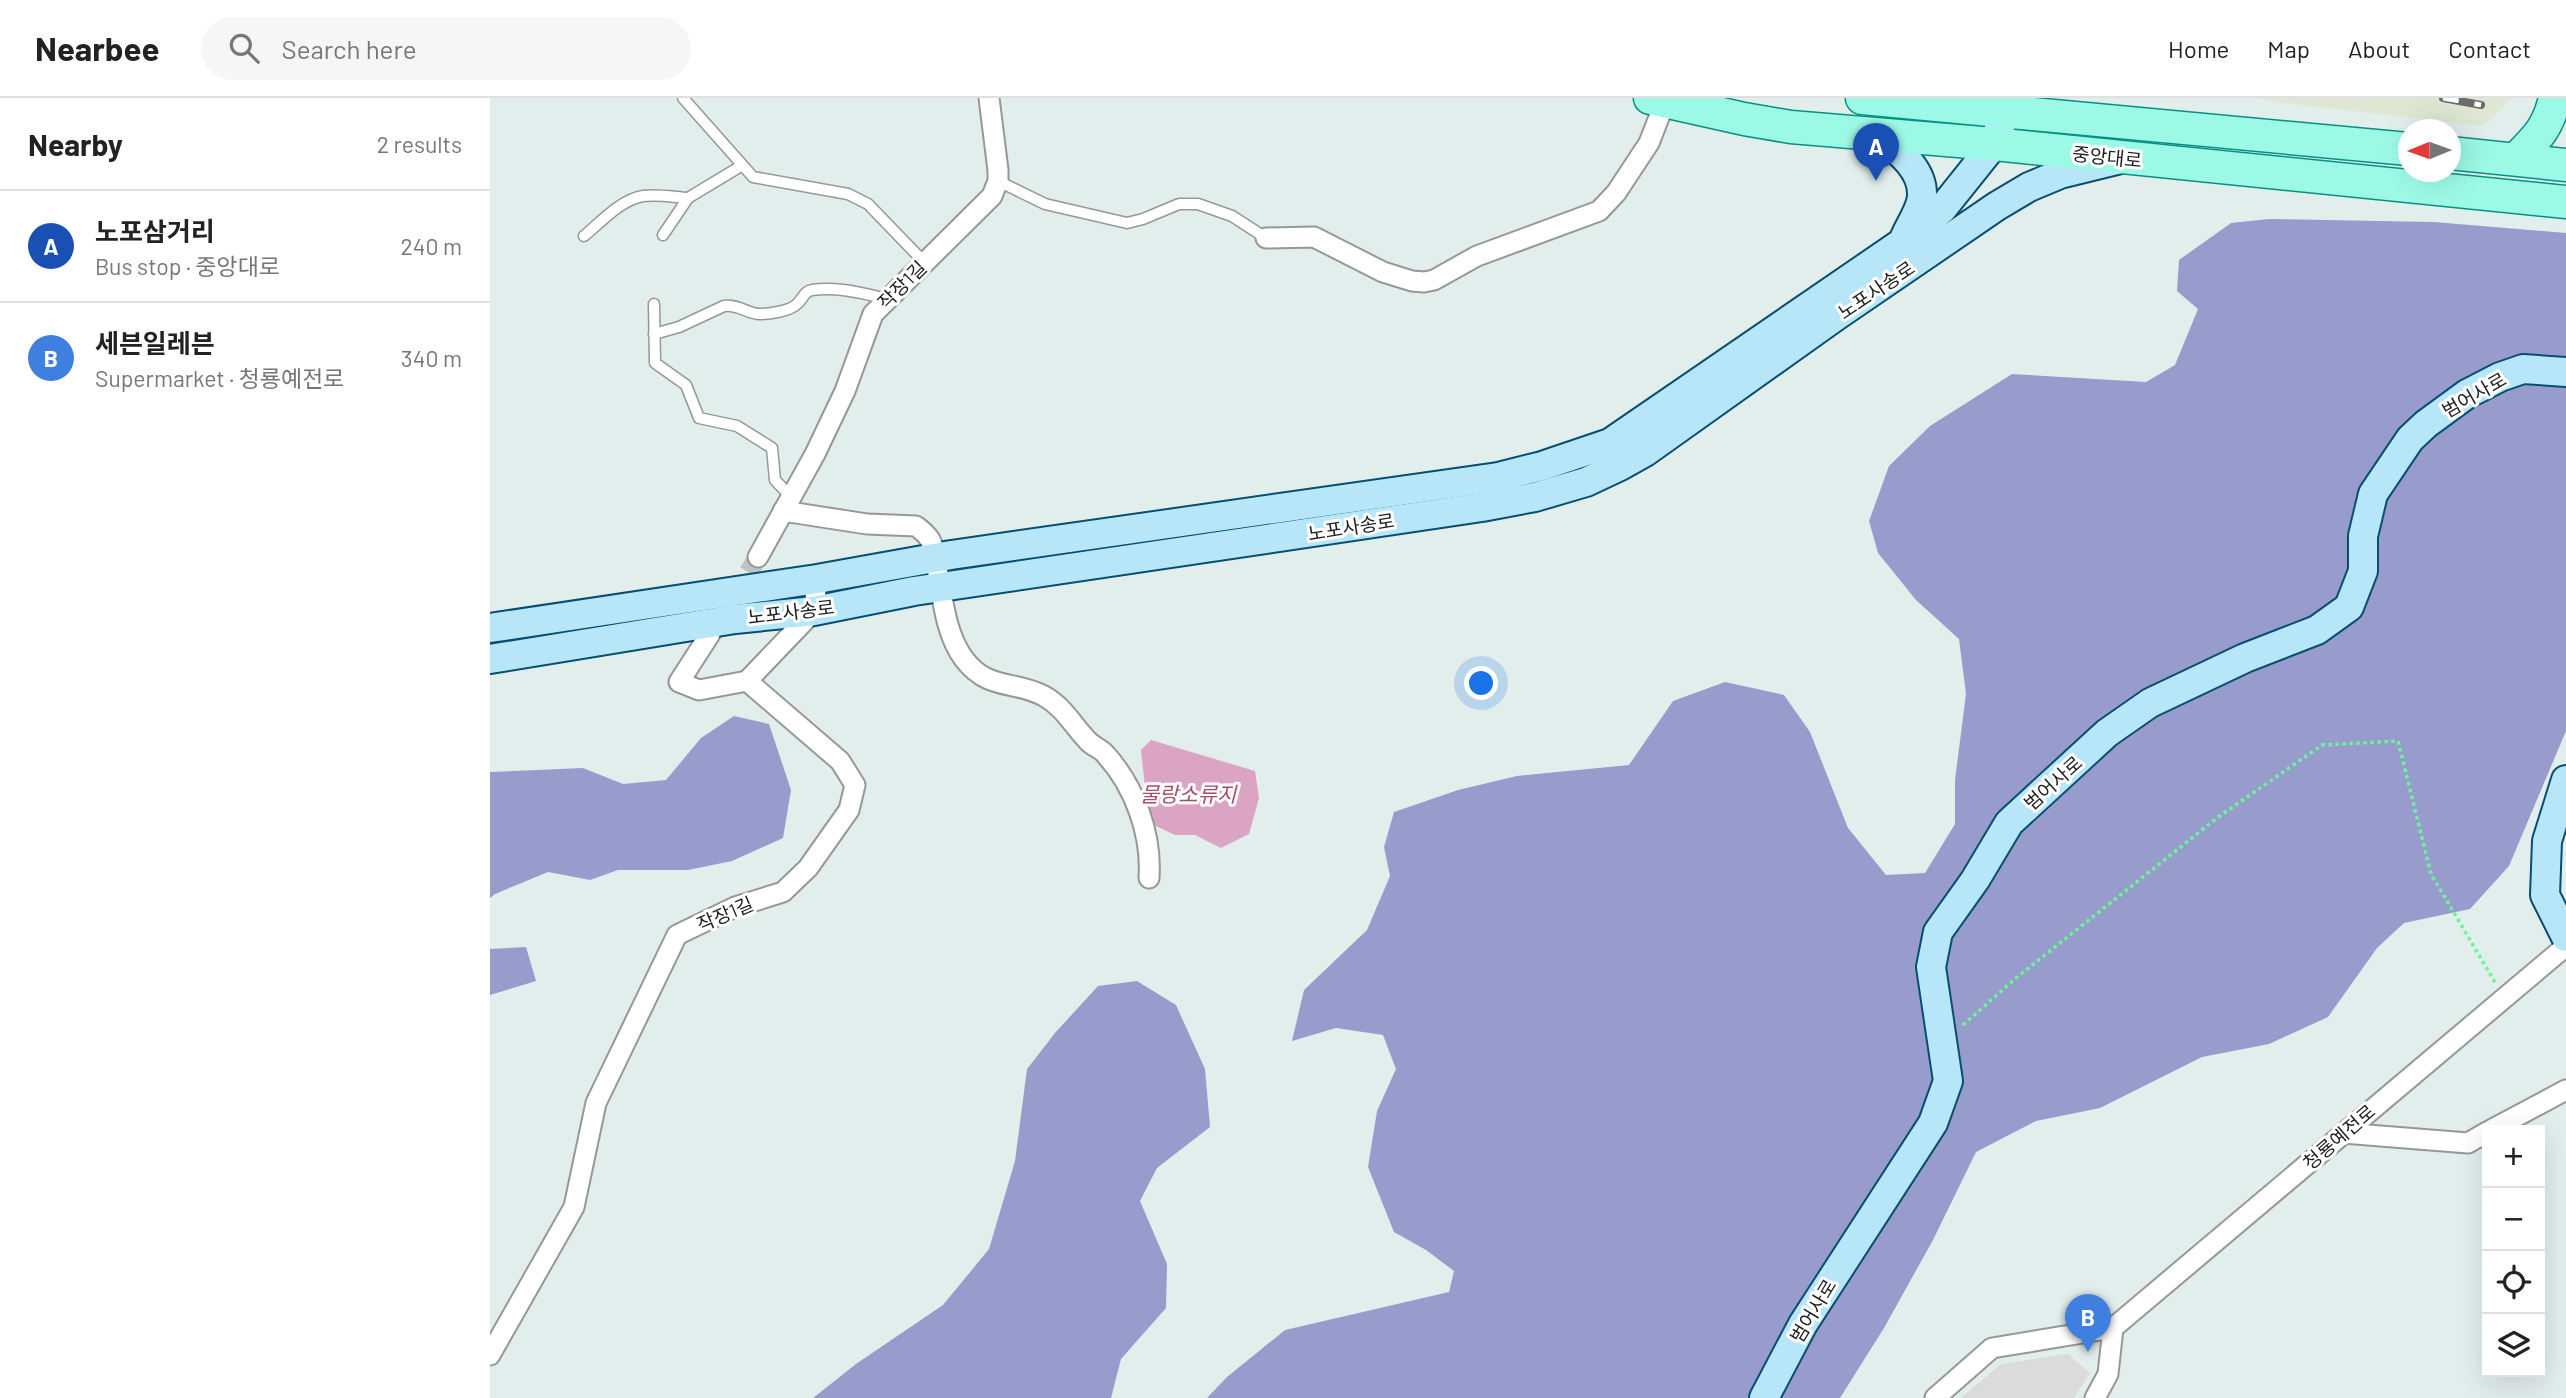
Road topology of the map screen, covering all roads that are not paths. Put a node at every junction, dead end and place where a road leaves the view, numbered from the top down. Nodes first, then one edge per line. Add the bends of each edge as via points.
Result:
1 (682, 98) edge
2 (989, 98) edge
3 (1862, 98) edge
4 (2555, 98) edge
5 (1657, 100) edge
6 (2005, 112) junction
7 (1878, 134) junction
8 (1994, 144) junction
9 (2398, 148) edge
10 (2461, 154) edge
11 (2123, 159) junction
12 (2516, 159) junction
13 (741, 166) junction
14 (2566, 166) edge
15 (998, 181) junction
16 (688, 198) junction
17 (2566, 202) edge
18 (663, 235) dead end
19 (584, 236) dead end
20 (1266, 238) joint
21 (1903, 242) junction
22 (925, 263) junction
23 (888, 299) junction
24 (654, 304) dead end
25 (654, 334) junction
26 (2566, 372) edge
27 (787, 504) junction
28 (758, 556) tunnel mouth
29 (935, 558) junction
30 (817, 579) junction
31 (941, 589) junction
32 (814, 611) junction
33 (490, 628) edge
34 (710, 634) dead end
35 (490, 659) edge
36 (747, 681) junction
37 (2566, 780) edge
38 (1149, 878) dead end
39 (2566, 937) edge
40 (2566, 946) edge
41 (2566, 1090) edge
42 (2500, 1125) edge
43 (2343, 1133) junction
44 (2482, 1135) edge
45 (2113, 1328) junction
46 (490, 1355) edge
47 (1764, 1398) edge
48 (1935, 1398) edge
49 (2095, 1398) edge

1 - 13 lane
2 - 15 street
3 - 6 main road, 중앙대로
4 - 12 main road via 2540,135
5 - 7 main road, 중앙대로 via 1791,127
5 - 20 street via 1649,143 1599,211 1477,256 1434,279 1412,281 1383,272 1314,237
6 - 8 main road, 노포사송로
6 - 9 main road, 중앙대로
7 - 8 main road, 중앙대로
7 - 21 main road via 1906,157 1919,180 1922,197
8 - 11 main road, 중앙대로
8 - 21 main road, 노포사송로 via 1942,209
10 - 12 main road
11 - 17 main road, 중앙대로
11 - 31 main road, 노포사송로 via 2060,174 2018,193 1645,452 1586,482 1482,507
12 - 14 main road
13 - 16 lane
13 - 22 lane via 753,177 848,194 868,205
15 - 20 lane via 1045,204 1127,223 1179,204 1198,204 1232,216
15 - 22 street, 작장1길 via 992,196
16 - 18 lane
16 - 19 lane via 644,196 629,201
21 - 29 main road, 노포사송로 via 1611,443 1542,466 1484,479
22 - 23 street, 작장1길
23 - 25 lane via 812,290 796,306 777,312 758,315 724,306
23 - 27 street, 작장1길 via 873,314 845,391
24 - 25 lane
25 - 27 lane via 655,363 686,385 699,418 737,426 772,448 775,480
26 - 47 main road, 범어사로 via 2523,369 2500,377 2426,424 2410,439 2373,494 2363,536 2363,571 2349,607 2317,630 2150,703 2107,733 2009,822 1938,932 1931,967 1948,1082 1933,1123 1803,1324
27 - 28 street, 작장1길
27 - 29 street via 867,524 916,526 929,538
29 - 30 main road, 노포사송로
29 - 31 street
30 - 32 street
30 - 33 main road, 노포사송로
31 - 32 main road, 노포사송로
31 - 38 street via 948,627 966,662 984,680 1045,697 1118,769 1140,814
32 - 35 main road, 노포사송로 via 735,619
32 - 36 street
34 - 36 street via 679,682 699,690
36 - 46 street, 작장1길 via 840,761 855,785 849,810 808,868 783,892 677,935 596,1103 574,1207
37 - 39 main road via 2547,841 2544,895
40 - 43 street, 청룡예전로
41 - 42 street
43 - 44 street via 2468,1143
43 - 45 street, 청룡예전로
45 - 48 street via 1992,1348
45 - 49 street via 2108,1374

